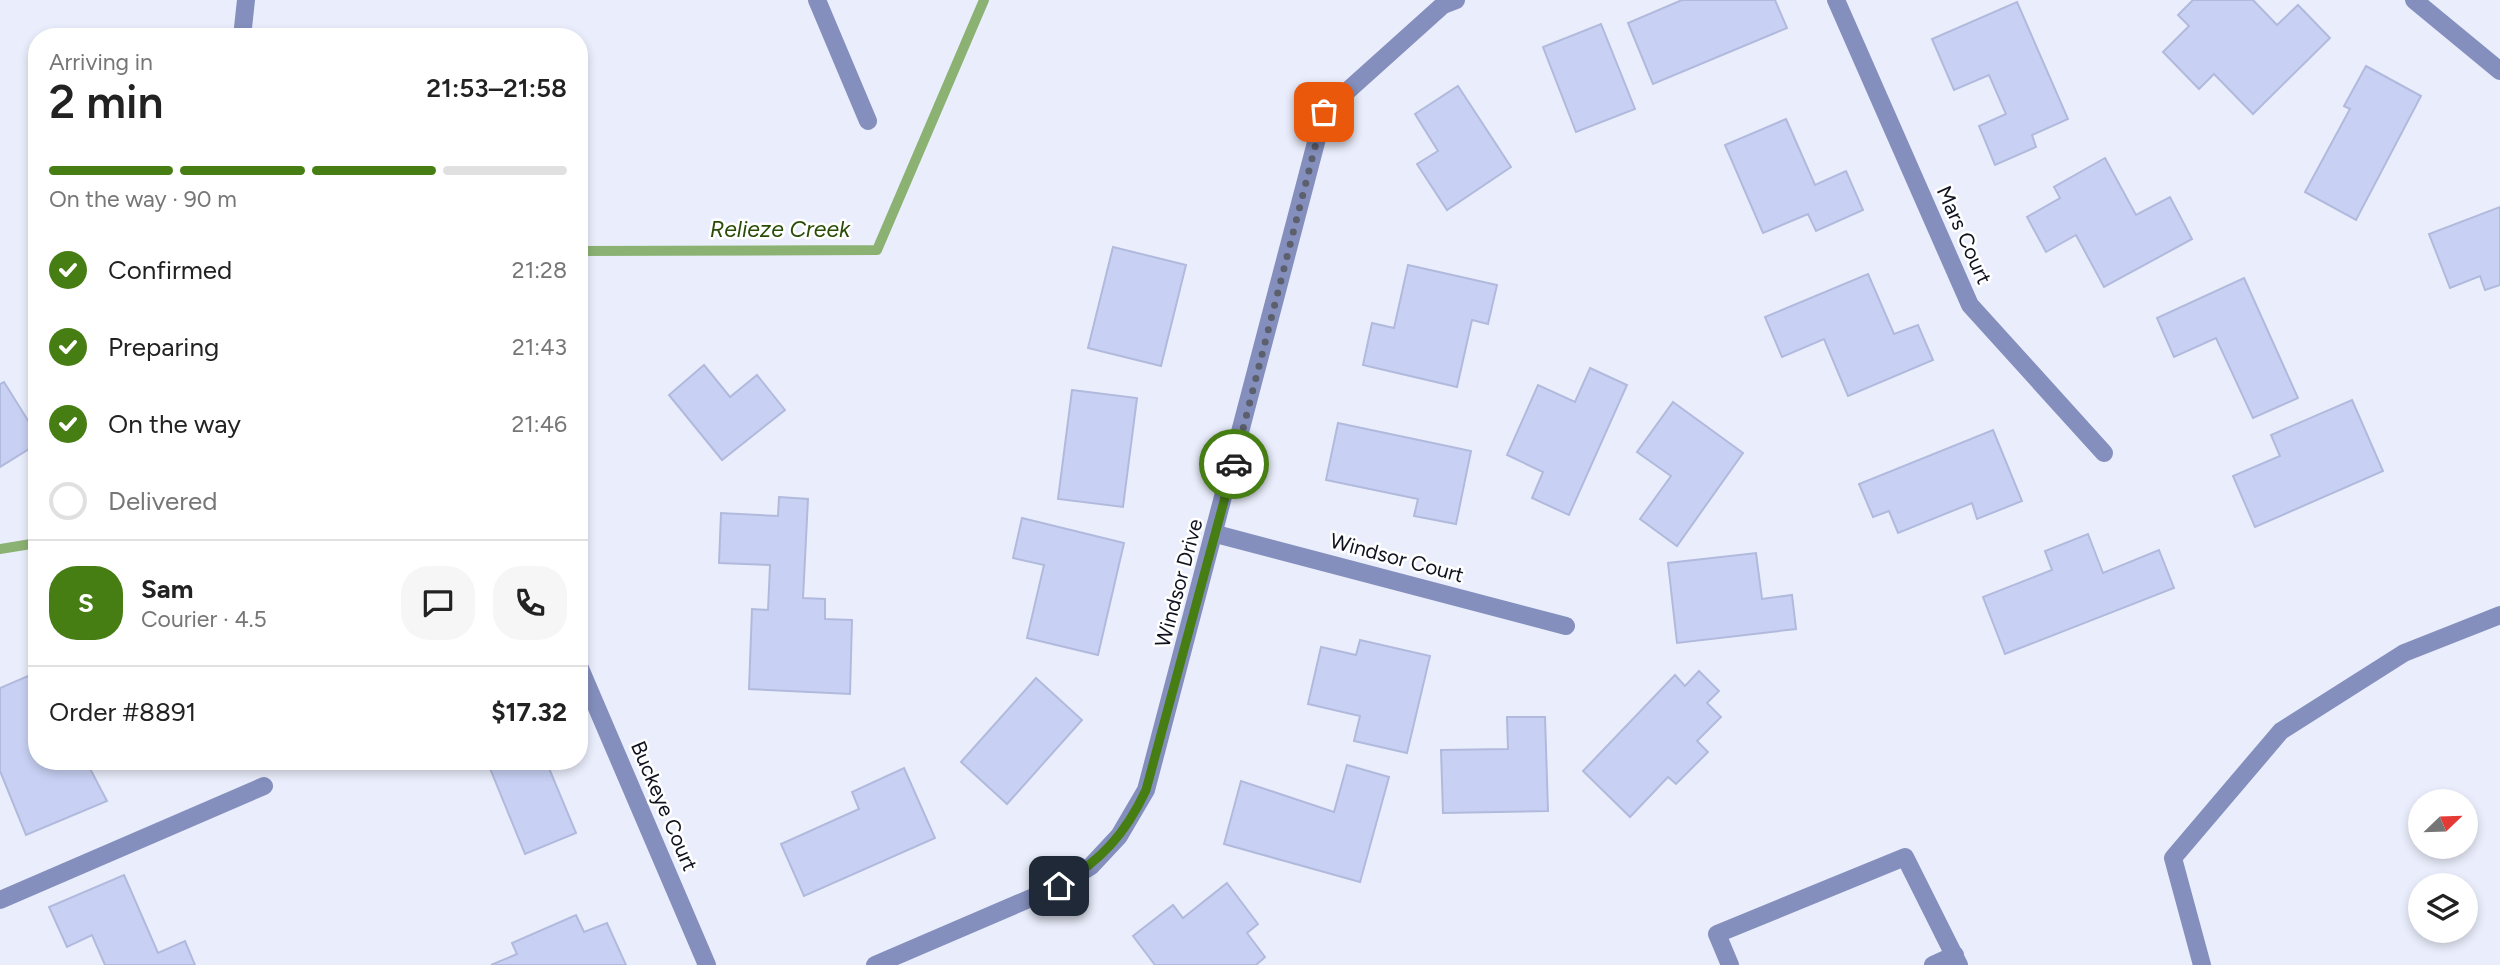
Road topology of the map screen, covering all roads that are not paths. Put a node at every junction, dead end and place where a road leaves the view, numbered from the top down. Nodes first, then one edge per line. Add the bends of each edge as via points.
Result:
1 (246, 0) edge
2 (817, 0) edge
3 (1456, 0) edge
4 (1836, 0) edge
5 (2414, 0) edge
6 (243, 28) edge
7 (2500, 71) edge
8 (868, 121) dead end
9 (2104, 453) dead end
10 (1216, 534) junction
11 (2500, 615) edge
12 (1566, 626) dead end
13 (588, 687) edge
14 (264, 786) dead end
15 (0, 900) edge
16 (1957, 960) edge
17 (707, 965) edge
18 (875, 965) edge
19 (1730, 965) edge
20 (1933, 965) edge
21 (2202, 965) edge

1 - 6 street
2 - 8 street
3 - 10 street, Windsor Drive via 1443,5 1324,112
4 - 9 street, Mars Court via 1970,305
5 - 7 street
10 - 12 street, Windsor Court
10 - 18 street, Windsor Drive via 1146,790 1119,836 1091,866 1059,886
11 - 21 street via 2404,653 2281,731 2173,858
13 - 17 street, Buckeye Court
14 - 15 street
16 - 19 street via 1905,857 1717,934
16 - 20 street

